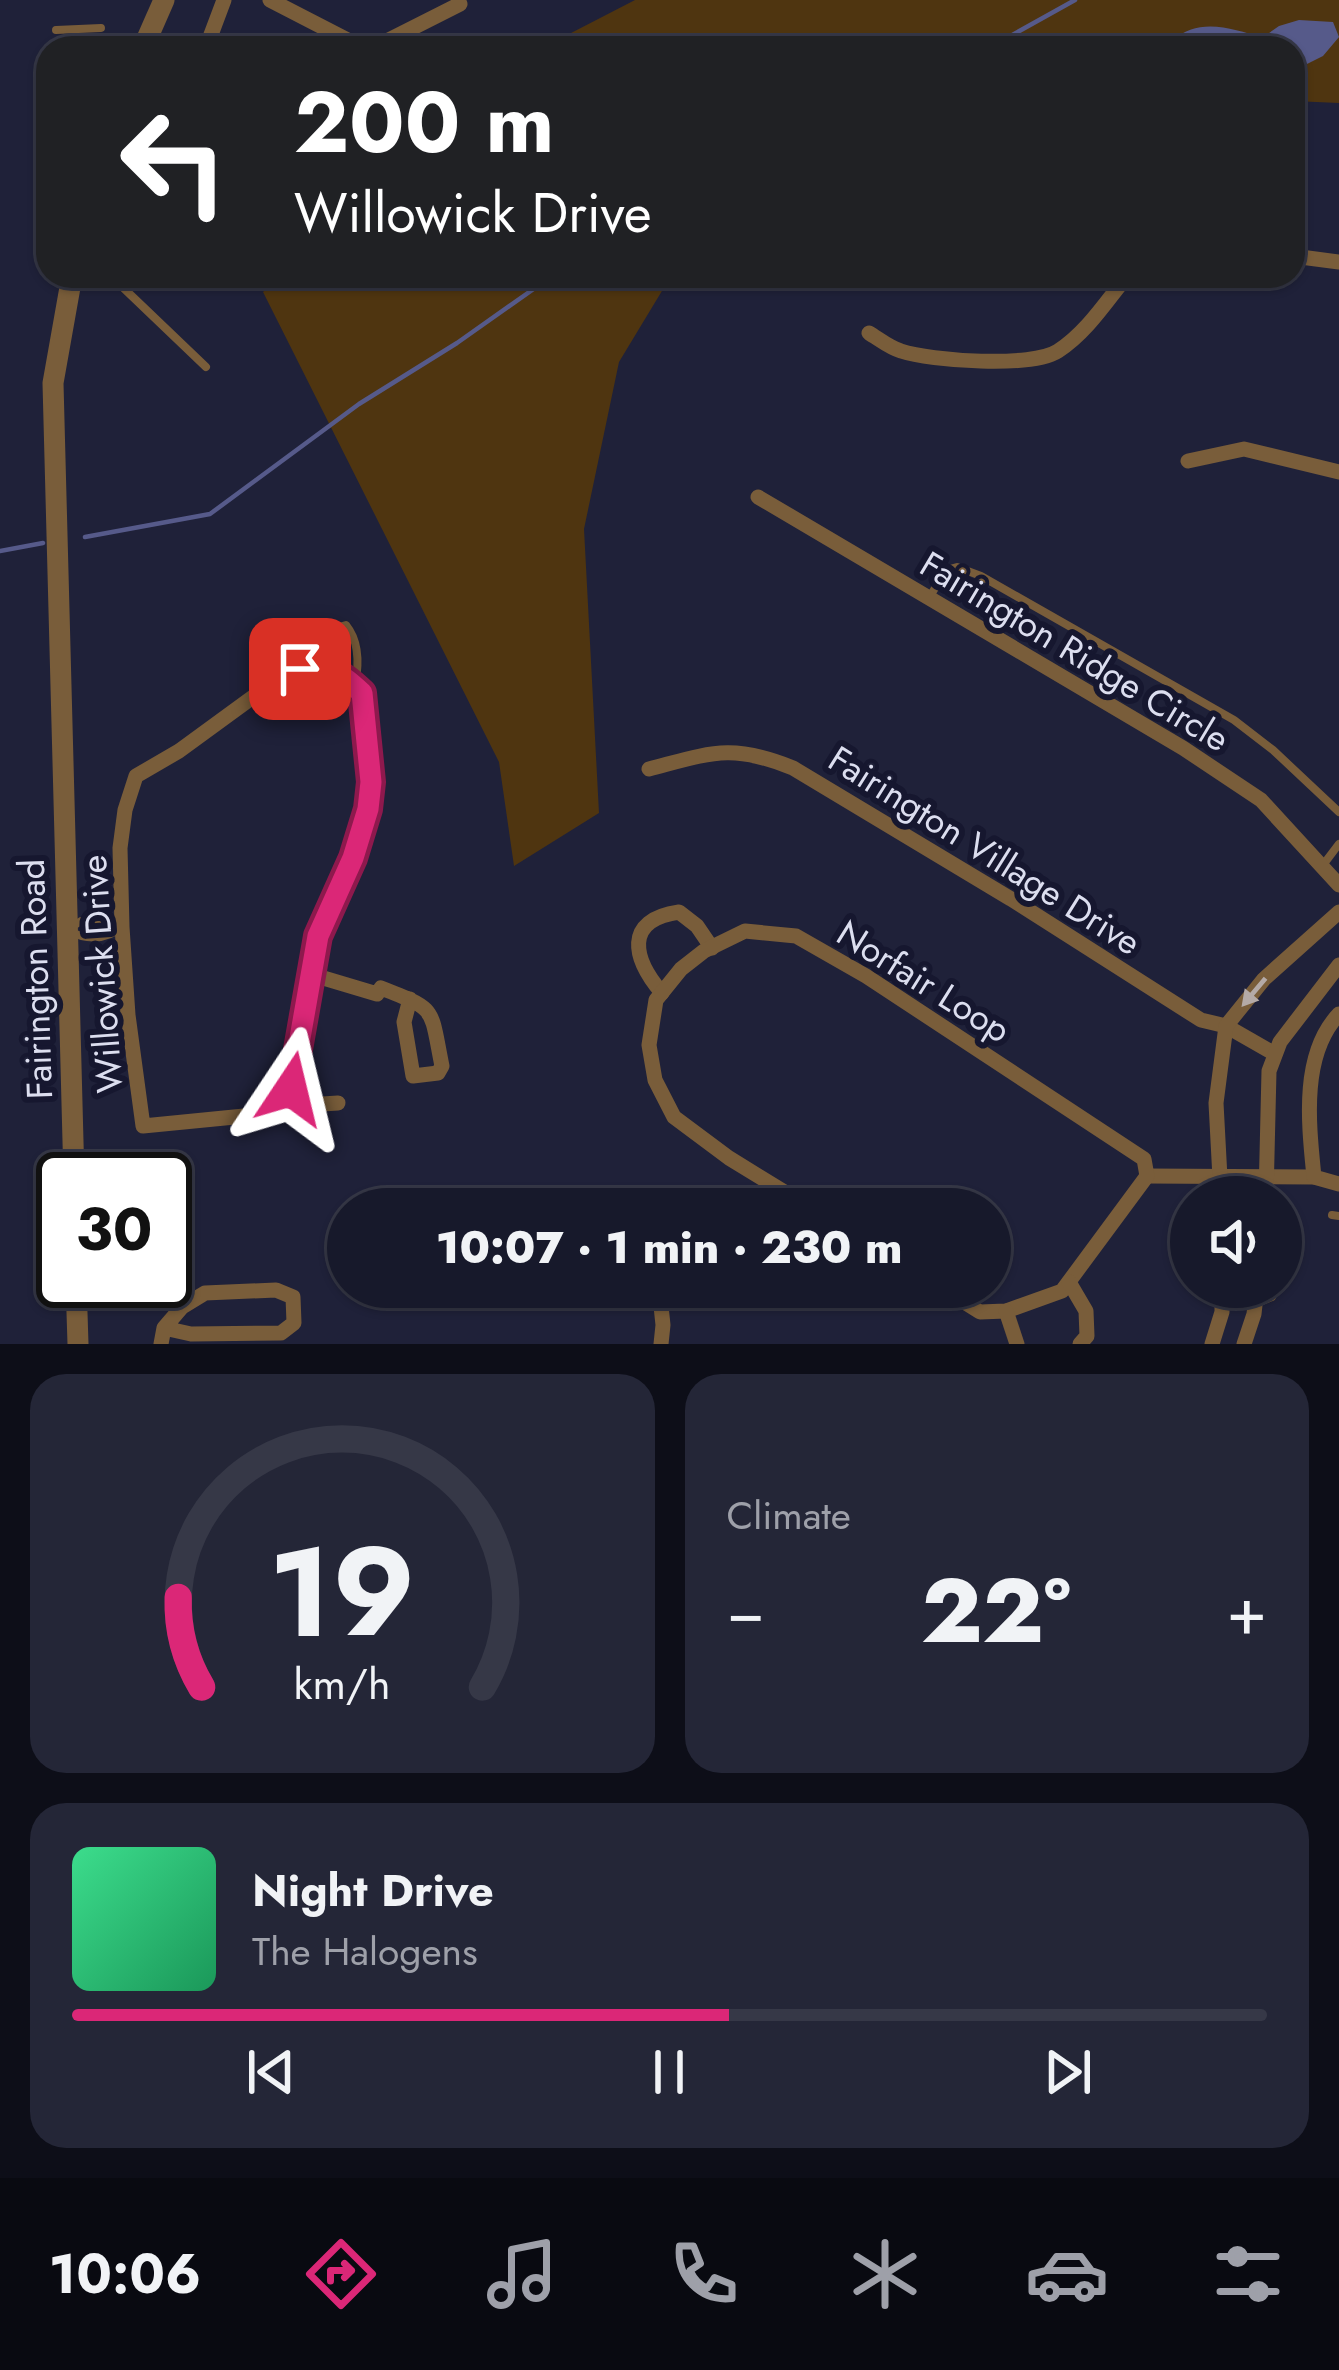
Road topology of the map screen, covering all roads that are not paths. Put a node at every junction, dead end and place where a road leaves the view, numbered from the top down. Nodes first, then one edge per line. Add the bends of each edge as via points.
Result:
1 (164, 0) edge
2 (224, 0) edge
3 (270, 0) edge
4 (460, 4) dead end
5 (100, 28) dead end
6 (56, 30) dead end
7 (148, 36) edge
8 (210, 36) edge
9 (340, 36) edge
10 (397, 36) edge
11 (1305, 258) edge
12 (1339, 262) edge
13 (70, 288) edge
14 (125, 288) edge
15 (1117, 288) edge
16 (868, 333) dead end
17 (206, 367) dead end
18 (1188, 461) dead end
19 (1339, 472) edge
20 (758, 497) dead end
21 (929, 598) junction
22 (300, 669) junction
23 (354, 686) junction
24 (649, 769) dead end
25 (1339, 812) edge
26 (1339, 844) edge
27 (1322, 866) junction
28 (1339, 885) edge
29 (1339, 912) edge
30 (122, 927) junction
31 (67, 930) junction
32 (712, 948) junction
33 (1339, 965) edge
34 (310, 974) junction
35 (662, 993) junction
36 (410, 999) junction
37 (1336, 1021) edge
38 (1226, 1026) junction
39 (1275, 1054) junction
40 (281, 1103) junction
41 (338, 1103) dead end
42 (73, 1152) edge
43 (1147, 1176) junction
44 (1220, 1176) edge
45 (1268, 1176) edge
46 (1170, 1177) edge
47 (1302, 1178) edge
48 (1314, 1178) junction
49 (1339, 1184) edge
50 (778, 1188) edge
51 (1069, 1282) junction
52 (77, 1308) edge
53 (661, 1308) edge
54 (974, 1308) edge
55 (1222, 1308) edge
56 (1253, 1308) edge
57 (1006, 1311) junction
58 (162, 1336) edge
59 (78, 1344) edge
60 (661, 1344) edge
61 (1017, 1344) edge
62 (1080, 1344) edge
63 (1212, 1344) edge
64 (1244, 1344) edge

1 - 7 street
2 - 8 street
3 - 9 street
4 - 10 street
5 - 6 lane
11 - 12 street
13 - 31 street, Fairington Road via 52,383
14 - 17 lane
15 - 16 street via 1079,334 1046,358 931,356
18 - 19 street via 1244,449
20 - 21 street, Fairington Ridge Circle
21 - 25 lane via 946,570 970,570 1234,720
21 - 27 street, Fairington Ridge Circle via 1262,800
22 - 23 street via 339,672
22 - 23 lane via 309,635 346,625 357,655
22 - 30 street, Willowick Drive via 136,776 120,848
23 - 34 street via 366,718 368,809
24 - 38 street, Fairington Village Drive via 719,751 760,754 793,768 1201,1020
26 - 27 lane
27 - 28 street, Fairington Ridge Circle
29 -> 38 street via 1264,979
30 - 31 lane via 80,921
30 - 31 lane via 112,936 82,938
30 - 40 street, Willowick Drive via 143,1126 265,1114
31 - 42 street, Fairington Road
32 - 35 street, Norfair Loop
32 - 35 street via 679,913 649,921 637,953
32 - 43 street, Norfair Loop via 746,931 796,936 1144,1159
33 - 39 street
34 - 36 street
34 - 40 street via 291,1089
35 - 50 street via 649,1045 674,1117
36 - 36 street via 431,1014 442,1066 420,1077 413,1076 404,1022
37 - 48 street via 1312,1069
38 - 39 street, Fairington Village Drive
38 - 44 street via 1216,1103
39 - 45 street
40 - 41 street
43 - 46 street
43 - 51 street
47 - 48 street
48 - 49 street
51 - 57 street
51 - 62 street via 1086,1311
52 - 59 street
53 - 60 street
54 - 57 street
55 - 63 street
56 - 64 street
57 - 61 street
58 - 58 street via 182,1306 205,1293 276,1290 293,1297 294,1323 281,1333

